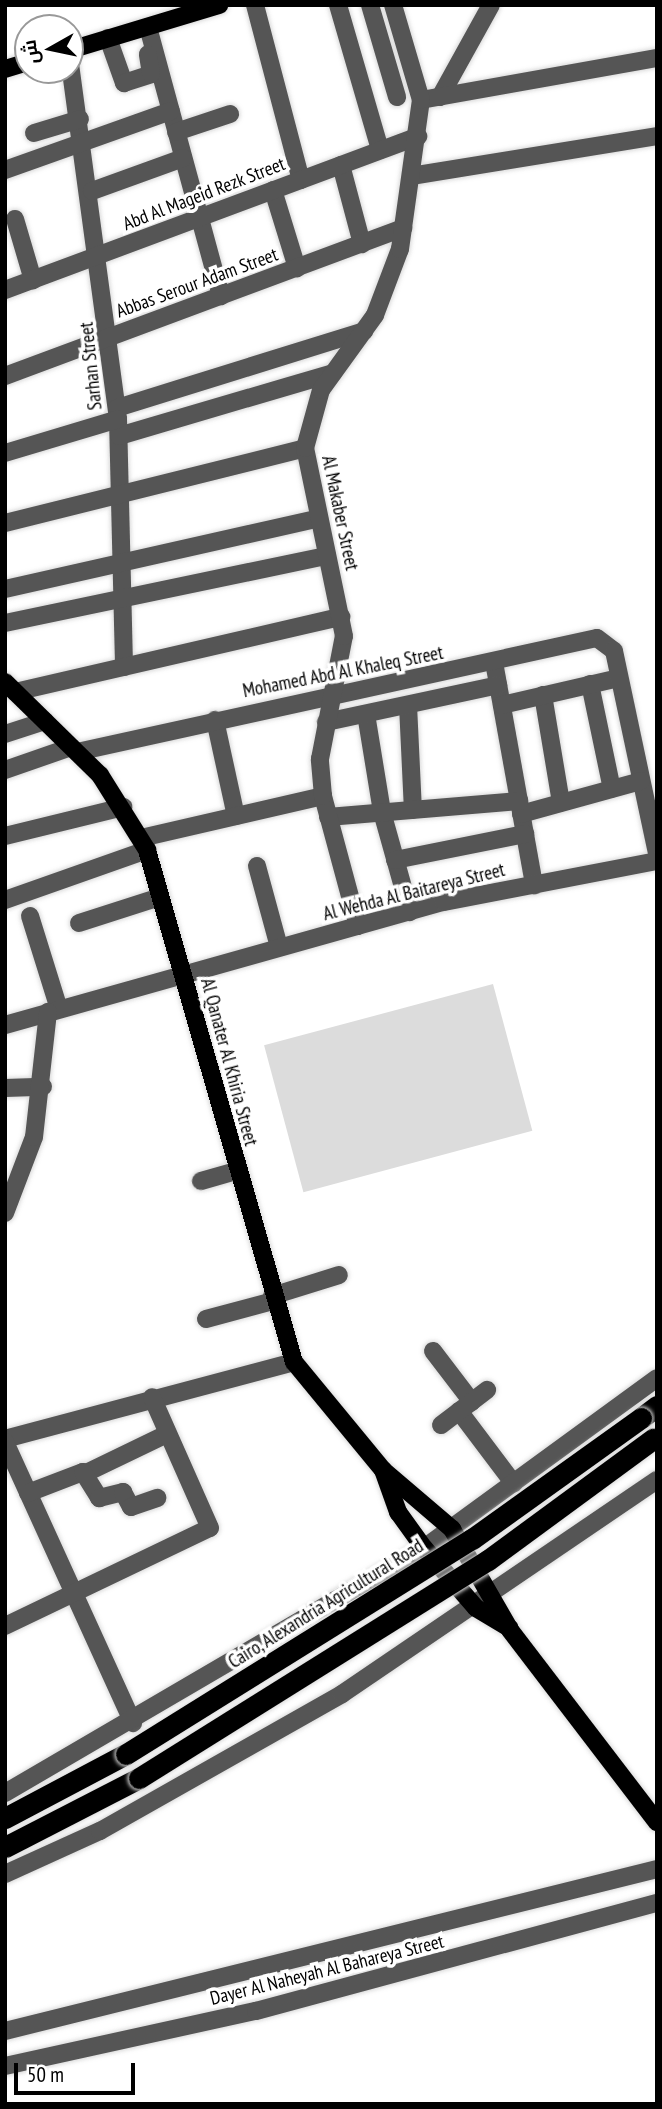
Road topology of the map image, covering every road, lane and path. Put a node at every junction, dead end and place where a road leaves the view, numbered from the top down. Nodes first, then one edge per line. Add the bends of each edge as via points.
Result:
1 (219, 5) edge
2 (254, 5) edge
3 (338, 5) edge
4 (370, 5) edge
5 (393, 5) edge
6 (491, 5) edge
7 (144, 28) junction
8 (108, 38) junction
9 (84, 46) edge
10 (657, 58) edge
11 (74, 84) edge
12 (397, 97) dead end
13 (440, 97) junction
14 (421, 100) junction
15 (171, 111) junction
16 (230, 114) dead end
17 (80, 119) junction
18 (176, 132) junction
19 (34, 133) dead end
20 (418, 136) junction
21 (657, 136) edge
22 (83, 139) junction
23 (380, 150) junction
24 (183, 158) junction
25 (341, 165) junction
26 (5, 170) edge
27 (411, 176) junction
28 (301, 180) junction
29 (274, 190) junction
30 (92, 191) junction
31 (200, 218) junction
32 (15, 219) dead end
33 (403, 228) junction
34 (362, 243) junction
35 (101, 256) junction
36 (297, 268) junction
37 (33, 280) junction
38 (5, 290) edge
39 (221, 296) junction
40 (364, 331) junction
41 (110, 338) junction
42 (333, 373) junction
43 (5, 376) edge
44 (118, 421) junction
45 (305, 448) junction
46 (5, 453) edge
47 (122, 494) junction
48 (319, 519) junction
49 (5, 523) edge
50 (327, 556) junction
51 (124, 562) junction
52 (5, 589) edge
53 (124, 598) junction
54 (341, 618) junction
55 (5, 623) edge
56 (494, 662) junction
57 (124, 667) junction
58 (620, 678) junction
59 (590, 684) junction
60 (498, 685) junction
61 (10, 687) edge
62 (337, 692) junction
63 (543, 695) junction
64 (408, 705) junction
65 (502, 705) junction
66 (366, 714) junction
67 (215, 720) junction
68 (45, 721) junction
69 (326, 722) junction
70 (5, 734) edge
71 (74, 749) junction
72 (5, 771) edge
73 (642, 781) junction
74 (612, 789) junction
75 (323, 796) junction
76 (561, 803) junction
77 (124, 807) junction
78 (520, 807) junction
79 (413, 810) junction
80 (382, 812) junction
81 (236, 816) junction
82 (328, 817) junction
83 (525, 834) junction
84 (5, 836) edge
85 (144, 844) junction
86 (657, 852) edge
87 (395, 860) junction
88 (657, 862) edge
89 (257, 866) dead end
90 (534, 885) junction
91 (160, 897) junction
92 (5, 900) edge
93 (410, 912) junction
94 (30, 916) dead end
95 (79, 923) dead end
96 (358, 926) junction
97 (279, 947) junction
98 (183, 973) junction
99 (53, 1010) junction
100 (5, 1024) edge
101 (43, 1087) junction
102 (5, 1088) edge
103 (237, 1171) junction
104 (201, 1181) dead end
105 (5, 1213) edge
106 (340, 1275) dead end
107 (272, 1298) junction
108 (206, 1319) dead end
109 (433, 1351) dead end
110 (294, 1362) junction
111 (657, 1378) edge
112 (487, 1390) dead end
113 (152, 1397) junction
114 (465, 1407) junction
115 (649, 1412) edge
116 (441, 1425) dead end
117 (167, 1434) junction
118 (655, 1438) edge
119 (5, 1440) edge
120 (383, 1470) junction
121 (86, 1473) junction
122 (657, 1480) edge
123 (514, 1484) junction
124 (28, 1493) junction
125 (156, 1497) dead end
126 (452, 1529) junction
127 (424, 1548) junction
128 (75, 1595) junction
129 (492, 1595) junction
130 (476, 1608) junction
131 (5, 1626) edge
132 (510, 1630) junction
133 (133, 1723) junction
134 (5, 1793) edge
135 (5, 1818) edge
136 (657, 1822) edge
137 (5, 1847) edge
138 (657, 1869) edge
139 (5, 1874) edge
140 (657, 1903) edge
141 (5, 2031) edge
142 (5, 2066) edge

1 - 7 main road
2 - 28 street
3 - 23 street
4 - 12 street
5 - 14 street, Al Makaber Street
6 - 13 street
7 - 8 main road
7 - 8 street via 152,67 147,76 121,82
7 - 15 street
8 - 9 main road
10 - 13 street
11 - 17 street, Sarhan Street
13 - 14 street
14 - 20 street, Al Makaber Street
15 - 18 street
15 - 22 street
16 - 18 street
17 - 19 street
17 - 22 street, Sarhan Street
18 - 24 street
20 - 23 street, Abd Al Mageid Rezk Street
20 - 27 street, Al Makaber Street
21 - 27 street
22 - 26 street
22 - 30 street, Sarhan Street
23 - 25 street, Abd Al Mageid Rezk Street
24 - 30 street
24 - 31 street
25 - 28 street, Abd Al Mageid Rezk Street
25 - 34 street
27 - 33 street, Al Makaber Street
28 - 29 street, Abd Al Mageid Rezk Street
29 - 31 street, Abd Al Mageid Rezk Street
29 - 36 street
30 - 35 street, Sarhan Street
31 - 35 street, Abd Al Mageid Rezk Street
31 - 39 street
32 - 37 street
33 - 34 street, Abbas Serour Adam Street
33 - 40 street, Al Makaber Street via 394,272
34 - 36 street, Abbas Serour Adam Street
35 - 37 street, Abd Al Mageid Rezk Street
35 - 41 street, Sarhan Street
36 - 39 street, Abbas Serour Adam Street
37 - 38 street, Abd Al Mageid Rezk Street
39 - 41 street, Abbas Serour Adam Street
40 - 42 street, Al Makaber Street
40 - 44 street
41 - 43 street, Abbas Serour Adam Street
41 - 44 street, Sarhan Street
42 - 44 street
42 - 45 street, Al Makaber Street via 312,408
44 - 46 street
44 - 47 street, Sarhan Street
45 - 47 street
45 - 48 street, Al Makaber Street
47 - 49 street
47 - 51 street, Sarhan Street
48 - 50 street, Al Makaber Street
48 - 51 street
50 - 53 street
50 - 54 street, Al Makaber Street
51 - 52 street
51 - 53 street, Sarhan Street
53 - 55 street
53 - 57 street, Sarhan Street
54 - 57 street
54 - 62 street, Al Makaber Street via 344,655
56 - 58 street, Mohamed Abd Al Khaleq Street via 590,638 614,651
56 - 60 street
56 - 62 street, Mohamed Abd Al Khaleq Street via 374,691
57 - 61 street
58 - 59 street
58 - 73 street
59 - 63 street
59 - 74 street
60 - 64 street
60 - 65 street
61 - 68 main road, Al Qanater Al Khiria Street
62 - 67 street, Mohamed Abd Al Khaleq Street
62 - 69 street, Al Makaber Street
63 - 65 street
63 - 76 street
64 - 66 street
64 - 79 street
65 - 78 street
66 - 69 street
66 - 80 street
67 - 71 street, Mohamed Abd Al Khaleq Street
67 - 81 street
68 - 70 street
68 - 71 main road, Al Qanater Al Khiria Street
69 - 75 street, Al Makaber Street
71 - 72 street, Mohamed Abd Al Khaleq Street
71 - 77 main road, Al Qanater Al Khiria Street
73 - 74 street
73 - 86 street
74 - 76 street
75 - 81 street
75 - 82 street, Al Makaber Street
76 - 78 street
77 - 84 street
77 - 85 main road, Al Qanater Al Khiria Street
78 - 79 street
78 - 83 street
79 - 80 street
80 - 82 street
80 - 87 street
81 - 85 street
82 - 96 street, Al Makaber Street
83 - 87 street
83 - 90 street
85 - 91 main road, Al Qanater Al Khiria Street
85 - 92 street
87 - 93 street
88 - 90 street, Al Wehda Al Baitareya Street
89 - 97 street
90 - 93 street, Al Wehda Al Baitareya Street
91 - 95 street
91 - 98 main road, Al Qanater Al Khiria Street
93 - 96 street, Al Wehda Al Baitareya Street
94 - 99 street
96 - 97 street, Al Wehda Al Baitareya Street
97 - 98 street, Al Wehda Al Baitareya Street
98 - 99 street, Al Wehda Al Baitareya Street
98 - 103 main road, Al Qanater Al Khiria Street
99 - 100 street, Al Wehda Al Baitareya Street
99 - 101 street
101 - 102 street
101 - 105 street via 34,1137
103 - 104 street
103 - 107 main road, Al Qanater Al Khiria Street
106 - 107 street
107 - 108 street
107 - 110 main road, Al Qanater Al Khiria Street
109 - 114 street
110 - 113 street
110 - 120 main road, Al Qanater Al Khiria Street
111 - 123 street
112 - 114 street
113 - 117 street
113 - 119 street
114 - 116 street
114 - 123 street
115 - 135 highway, Cairo, Alexandria Agricultural Road, bridge via 461,1546 126,1754
117 - 121 street
117 - 128 street via 210,1528
118 - 137 highway, bridge via 488,1560 139,1778
119 - 124 street
120 - 126 main road, Al Qanater Al Khiria Street
120 - 127 main road, Al Qanater Al Khiria Street via 398,1512
121 - 124 street
121 - 125 street via 99,1498 123,1492 131,1507
122 - 129 street
123 - 126 street
124 - 128 street
126 - 127 street
126 - 129 main road, Al Qanater Al Khiria Street
127 - 130 main road, Al Qanater Al Khiria Street
127 - 133 street
128 - 131 street
128 - 133 street
129 - 130 street
129 - 132 main road, Al Qanater Al Khiria Street
130 - 132 main road, Al Qanater Al Khiria Street
130 - 139 street via 213,1768
132 - 136 main road
133 - 134 street
138 - 141 street, Dayer Al Naheyah Al Bahareya Street
140 - 142 street, Dayer Al Naheyah Al Bahareya Street via 256,2011

